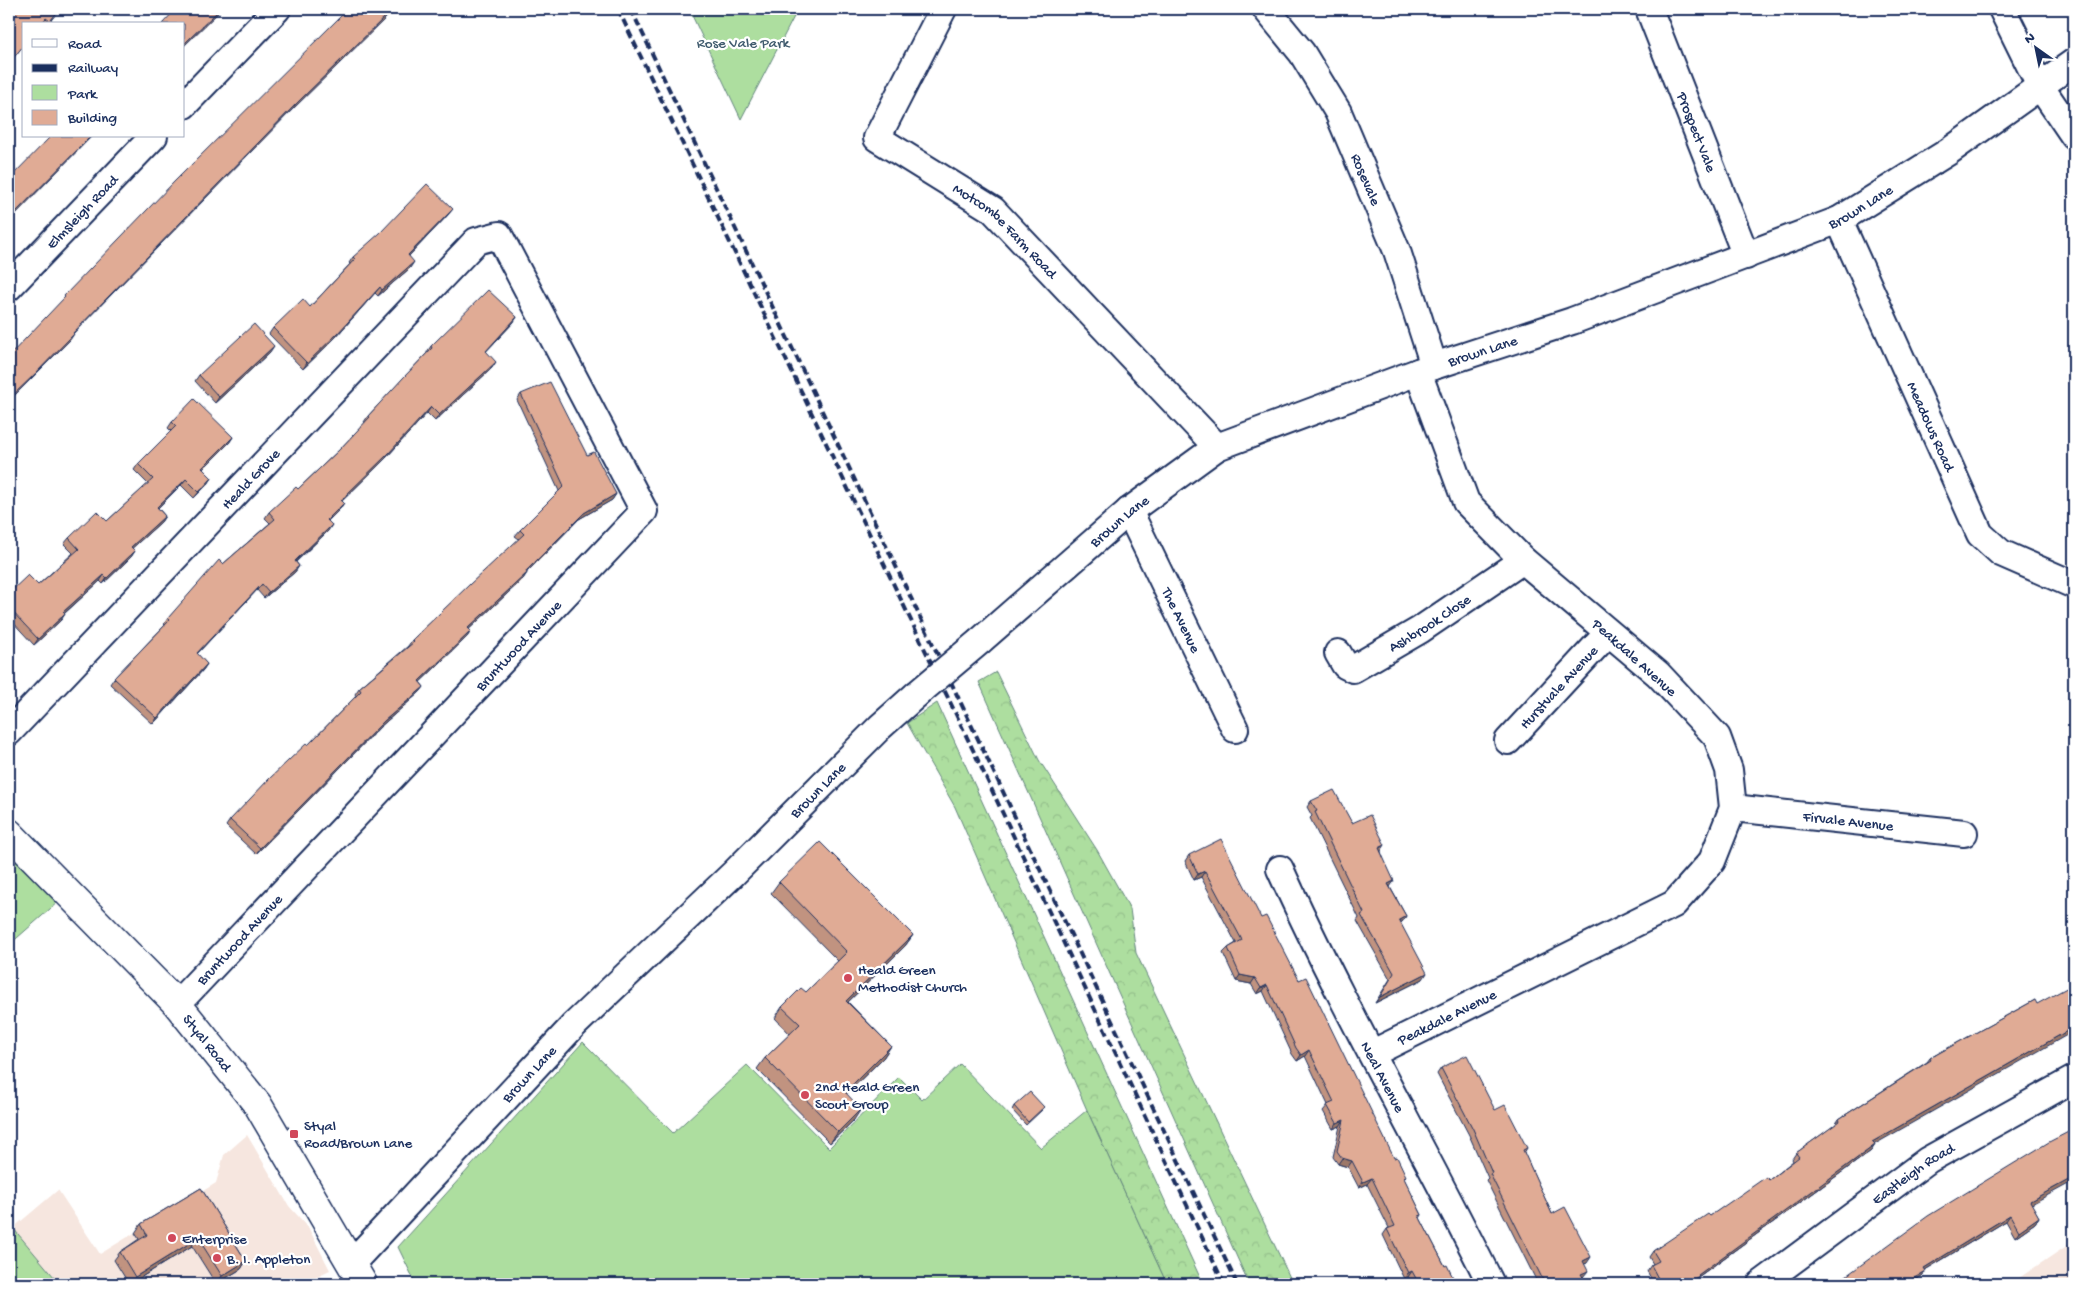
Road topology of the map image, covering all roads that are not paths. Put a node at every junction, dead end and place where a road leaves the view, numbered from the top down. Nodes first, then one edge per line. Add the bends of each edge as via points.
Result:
1 (277, 9) edge
2 (942, 9) edge
3 (1266, 9) edge
4 (1649, 9) edge
5 (2002, 9) edge
6 (2074, 62) edge
7 (2040, 86) junction
8 (185, 104) edge
9 (2074, 136) edge
10 (152, 138) edge
11 (1839, 220) junction
12 (499, 235) joint
13 (1746, 256) junction
14 (9, 286) edge
15 (1426, 369) junction
16 (1217, 447) junction
17 (1129, 511) junction
18 (1523, 560) junction
19 (2074, 585) edge
20 (1608, 633) junction
21 (1338, 653) dead end
22 (1235, 728) dead end
23 (9, 732) edge
24 (1508, 741) dead end
25 (1733, 808) junction
26 (9, 833) edge
27 (1964, 833) dead end
28 (1280, 869) dead end
29 (177, 1004) junction
30 (1373, 1053) junction
31 (2074, 1079) edge
32 (357, 1274) edge
33 (1491, 1284) edge
34 (1760, 1284) edge

1 - 8 street
2 - 16 street, Motcombe Farm Road via 877,138 993,210
3 - 15 street, Rosevale via 1302,53 1338,112 1397,251
4 - 13 street, Prospect Vale
5 - 7 street
6 - 7 street, Brown Lane
7 - 9 street
7 - 11 street, Brown Lane via 1948,152
10 - 14 street, Elmsleigh Road
11 - 13 street, Brown Lane
11 - 19 street, Meadows Road via 1980,534 2001,553
12 - 23 street, Heald Grove via 476,242
12 - 29 street, Bruntwood Avenue via 644,511
13 - 15 street, Brown Lane via 1572,321
15 - 16 street, Brown Lane
15 - 18 street, Peakdale Avenue via 1466,502
16 - 17 street, Brown Lane
17 - 22 street, The Avenue
17 - 32 street, Brown Lane, bridge via 880,727 734,873 574,1025
18 - 20 street, Peakdale Avenue
18 - 21 street, Ashbrook Close via 1420,630 1353,669 1344,666
20 - 24 street, Hurstvale Avenue
20 - 25 street, Peakdale Avenue via 1658,674 1717,737 1728,770
25 - 27 street, Firvale Avenue
25 - 30 street, Peakdale Avenue via 1712,861 1674,904
26 - 29 main road, Styal Road
28 - 30 street, Neal Avenue via 1316,949
29 - 32 main road, Styal Road via 258,1105
30 - 33 street, Neal Avenue
31 - 34 street, Eastleigh Road via 1928,1160

